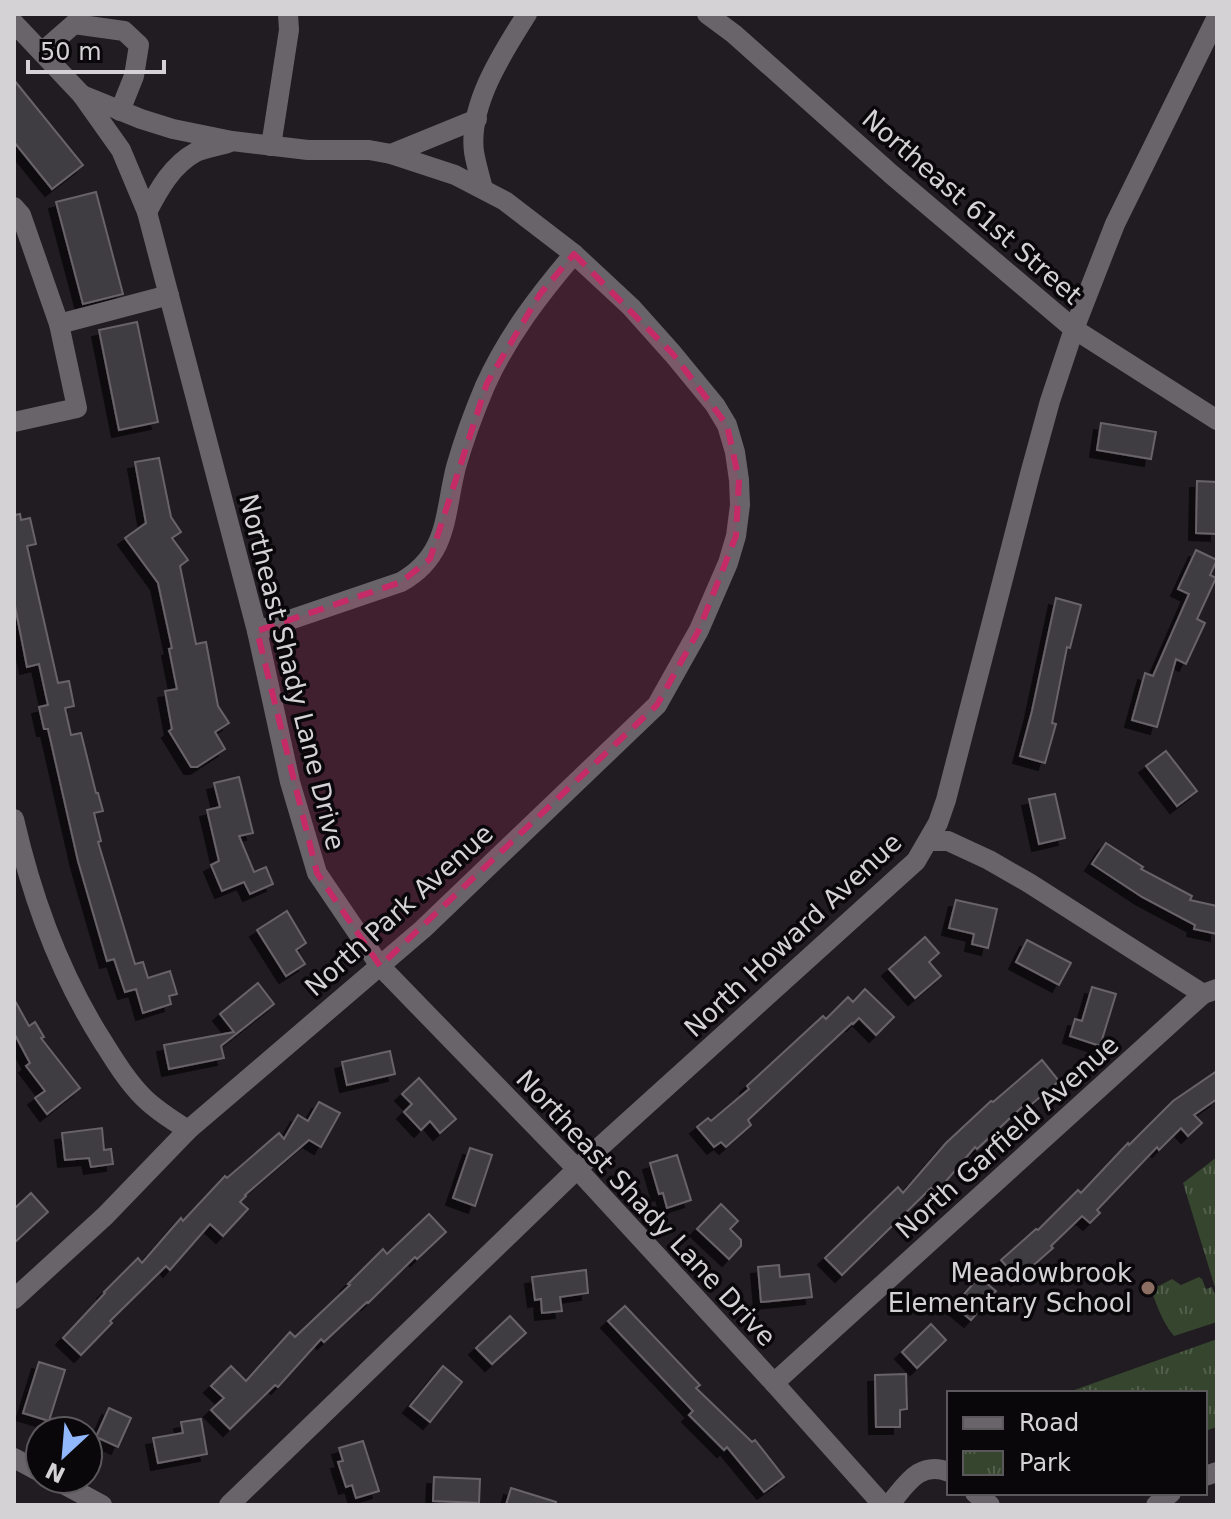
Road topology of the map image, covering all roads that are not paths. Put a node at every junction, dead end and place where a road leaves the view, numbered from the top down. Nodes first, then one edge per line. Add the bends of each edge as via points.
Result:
1 (288, 14) edge
2 (527, 14) edge
3 (707, 14) edge
4 (1217, 17) edge
5 (17, 31) edge
6 (42, 52) junction
7 (82, 95) junction
8 (120, 111) junction
9 (477, 119) junction
10 (232, 141) junction
11 (271, 146) junction
12 (391, 154) junction
13 (483, 189) junction
14 (14, 207) edge
15 (147, 212) junction
16 (574, 254) junction
17 (169, 295) junction
18 (59, 324) junction
19 (1074, 329) junction
20 (1217, 420) edge
21 (14, 422) edge
22 (257, 631) junction
23 (14, 819) edge
24 (929, 841) junction
25 (380, 966) junction
26 (1210, 992) edge
27 (188, 1130) junction
28 (578, 1170) junction
29 (14, 1299) edge
30 (774, 1383) junction
31 (947, 1471) edge
32 (84, 1495) edge
33 (102, 1505) edge
34 (229, 1505) edge
35 (883, 1505) edge
36 (889, 1505) edge

1 - 11 street
2 - 9 street via 485,89
3 - 19 street, Northeast 61st Street
4 - 19 street, North Howard Avenue via 1115,224
5 - 6 street, Northeast Shady Lane Drive
6 - 7 street, Northeast Shady Lane Drive
6 - 8 street via 74,24 124,31 139,45
7 - 8 street, North Park Avenue
7 - 15 street, Northeast Shady Lane Drive via 121,150
8 - 10 street, North Park Avenue
9 - 12 street
9 - 13 street via 474,150
10 - 11 street, North Park Avenue
10 - 15 street via 196,152 177,167
11 - 12 street, North Park Avenue
12 - 13 street, North Park Avenue
13 - 16 street, North Park Avenue
14 - 18 street
15 - 17 street, Northeast Shady Lane Drive
16 - 22 street via 540,294 487,383 457,463 442,537 430,559 401,582
16 - 25 street, North Park Avenue via 631,307 727,425 739,480 736,536 699,630 657,705
17 - 18 street
17 - 22 street, Northeast Shady Lane Drive
18 - 21 street via 77,408
19 - 20 street, Northeast 61st Street
19 - 24 street, North Howard Avenue via 1030,474 946,800
22 - 25 street, Northeast Shady Lane Drive via 290,782 317,873
23 - 27 street via 37,907 93,1028 142,1096
24 - 26 street via 948,841 989,860
24 - 28 street, North Howard Avenue via 916,861
25 - 27 street, North Park Avenue
25 - 28 street, Northeast Shady Lane Drive
26 - 30 street, North Garfield Avenue
27 - 29 street, North Park Avenue
28 - 30 street, Northeast Shady Lane Drive
28 - 34 street, North Howard Avenue
30 - 35 street, Northeast Shady Lane Drive
31 - 36 street via 938,1467 919,1471
32 - 33 street

